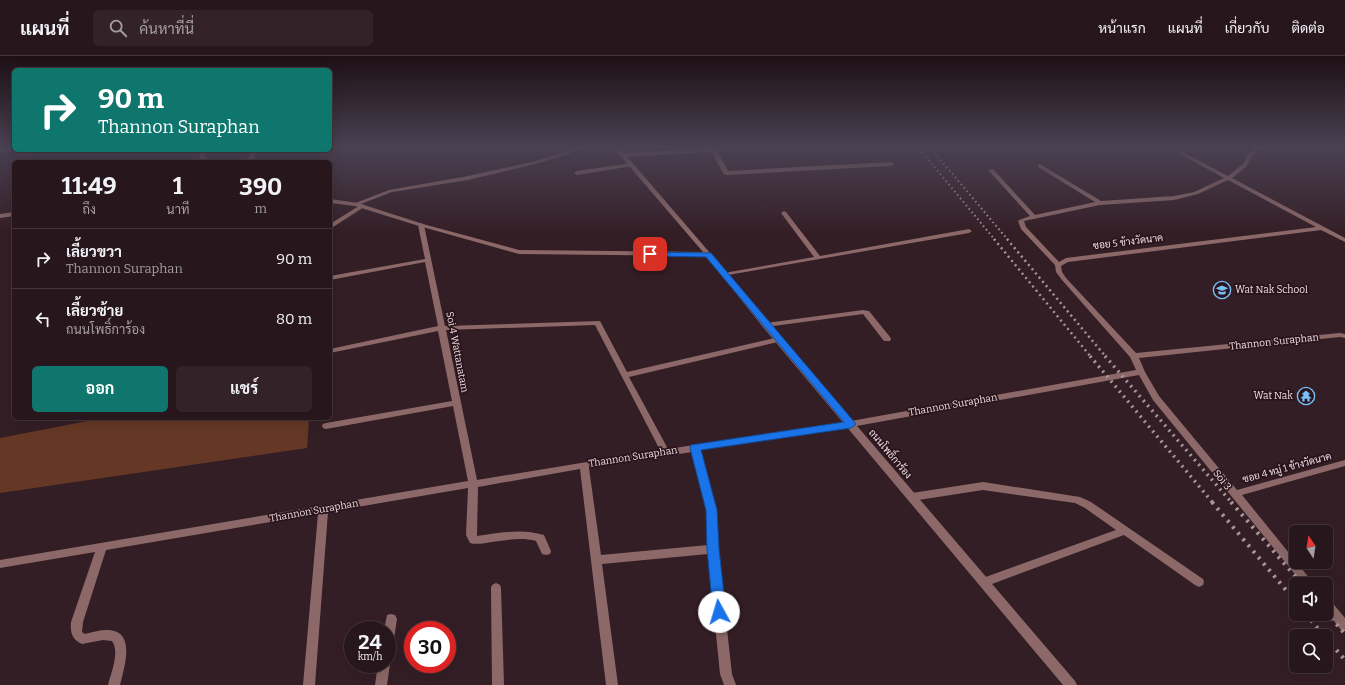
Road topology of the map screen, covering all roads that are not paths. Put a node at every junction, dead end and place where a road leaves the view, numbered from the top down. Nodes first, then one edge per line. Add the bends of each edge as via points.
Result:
1 (480, 175) edge
2 (640, 175) edge
3 (996, 175) edge
4 (1055, 175) edge
5 (1223, 175) edge
6 (1231, 175) edge
7 (1228, 178) junction
8 (332, 201) edge
9 (1100, 203) junction
10 (359, 205) junction
11 (784, 213) dead end
12 (12, 214) edge
13 (0, 216) edge
14 (1034, 217) junction
15 (332, 225) edge
16 (421, 225) junction
17 (1321, 228) junction
18 (969, 231) dead end
19 (1345, 240) edge
20 (708, 254) junction
21 (818, 257) junction
22 (428, 260) junction
23 (1058, 265) junction
24 (724, 275) junction
25 (332, 278) edge
26 (766, 325) junction
27 (442, 328) junction
28 (1343, 336) edge
29 (779, 339) junction
30 (887, 339) dead end
31 (332, 352) edge
32 (1134, 356) junction
33 (1141, 372) junction
34 (625, 375) junction
35 (457, 403) junction
36 (851, 424) junction
37 (326, 426) dead end
38 (695, 448) junction
39 (666, 453) junction
40 (1345, 464) edge
41 (584, 465) junction
42 (473, 484) junction
43 (1234, 494) junction
44 (912, 497) junction
45 (324, 510) junction
46 (1125, 531) junction
47 (102, 546) junction
48 (713, 549) junction
49 (546, 550) dead end
50 (596, 560) junction
51 (0, 564) edge
52 (1303, 577) edge
53 (984, 582) junction
54 (1199, 582) dead end
55 (496, 588) dead end
56 (1333, 611) edge
57 (1345, 626) edge
58 (383, 673) edge
59 (114, 685) edge
60 (309, 685) edge
61 (381, 685) edge
62 (498, 685) edge
63 (612, 685) edge
64 (730, 685) edge
65 (1071, 685) edge

1 - 10 street via 391,190
2 - 20 street, ถนนโพธิ์การ้อง
3 - 14 street
4 - 9 street
5 - 7 street
6 - 7 street
7 - 9 street via 1196,193 1174,198
7 - 17 street
8 - 10 street
9 - 14 street
10 - 15 street
10 - 16 street
11 - 21 street
12 - 13 street
14 - 23 street via 1022,220 1023,228
16 - 20 street via 519,252
16 - 22 street, Soi 4 Wattanatam
17 - 19 street
17 - 23 street, ซอย 5 ข้างวัดนาค via 1066,260
18 - 21 street
20 - 24 street, ถนนโพธิ์การ้อง
21 - 24 street
22 - 25 street
22 - 27 street, Soi 4 Wattanatam
23 - 32 street via 1064,279
24 - 26 street, ถนนโพธิ์การ้อง
26 - 29 street, ถนนโพธิ์การ้อง
26 - 30 street via 863,312
27 - 31 street
27 - 34 street via 597,323
27 - 35 street, Soi 4 Wattanatam
28 - 32 street, Thannon Suraphan
29 - 34 street
29 - 36 street, ถนนโพธิ์การ้อง
32 - 33 street
33 - 36 street, Thannon Suraphan
33 - 43 street, Soi 3 via 1156,398
34 - 39 street
35 - 37 street
35 - 42 street, Soi 4 Wattanatam
36 - 38 street, Thannon Suraphan
36 - 44 street, ถนนโพธิ์การ้อง
38 - 39 street, Thannon Suraphan
38 - 48 street via 711,510
39 - 41 street, Thannon Suraphan
40 - 43 street, ซอย 4 หมู่ 1 ข้างวัดนาค
41 - 42 street, Thannon Suraphan
41 - 50 street
42 - 45 street, Thannon Suraphan
42 - 49 street, Soi 4 Wattanatam via 471,535 474,540 534,535 540,538
43 - 52 street, Soi 3
44 - 46 street via 983,486 1062,497 1088,505
44 - 53 street, ถนนโพธิ์การ้อง
45 - 47 street, Thannon Suraphan
45 - 60 street
46 - 53 street
46 - 54 street
47 - 51 street, Thannon Suraphan
47 - 59 street via 77,622 76,633 82,639 109,635 116,637 120,642 122,648
48 - 50 street
48 - 64 street via 726,674
50 - 63 street
53 - 65 street, ถนนโพธิ์การ้อง
55 - 62 street
56 - 57 street
58 - 61 street

